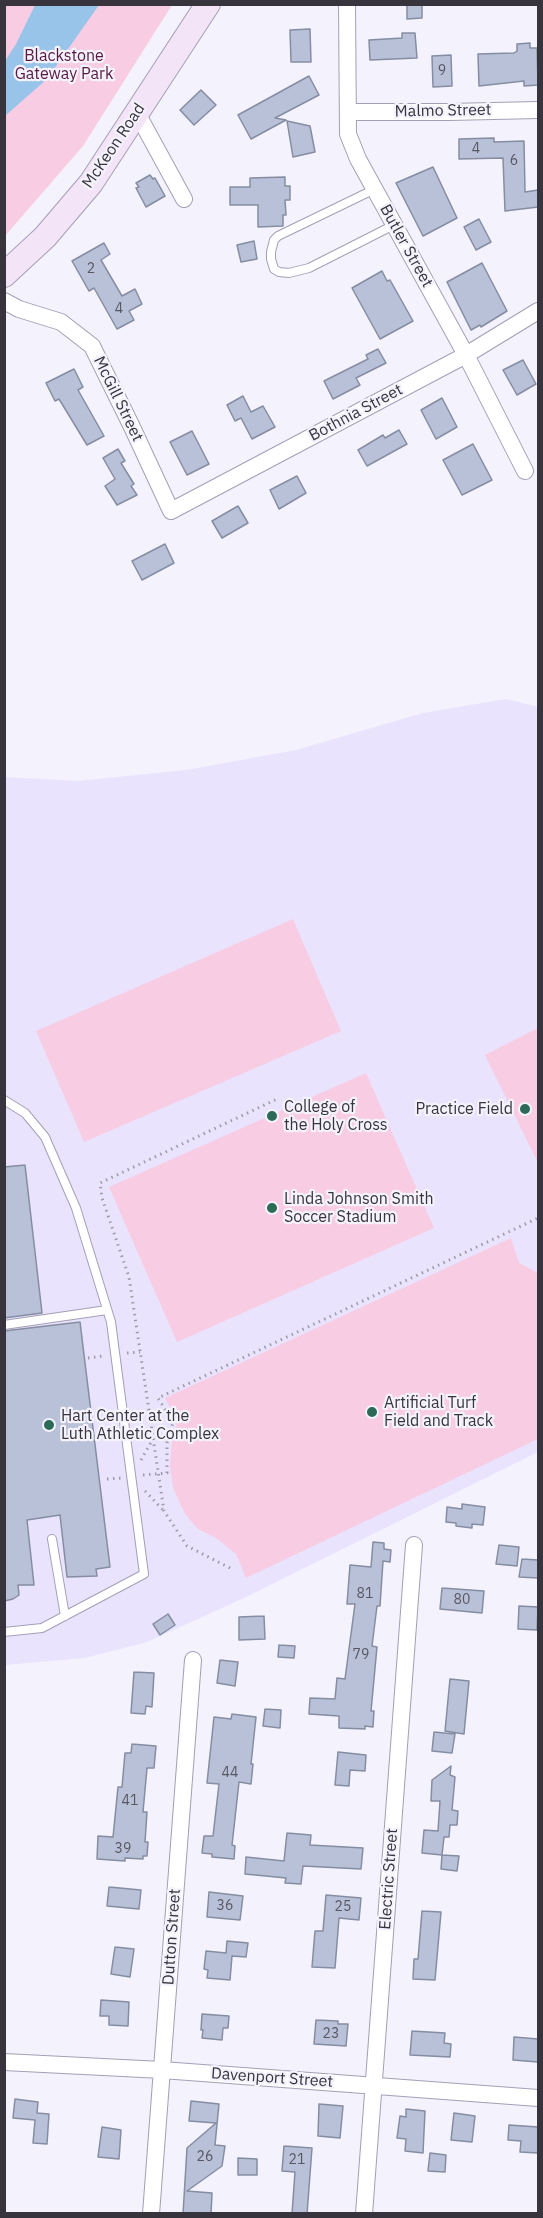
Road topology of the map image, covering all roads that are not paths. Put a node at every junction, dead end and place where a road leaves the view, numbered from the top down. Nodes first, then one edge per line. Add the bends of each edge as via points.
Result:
1 (208, 4) edge
2 (347, 4) edge
3 (538, 110) edge
4 (348, 112) junction
5 (137, 113) junction
6 (375, 189) junction
7 (184, 199) dead end
8 (394, 225) junction
9 (4, 275) edge
10 (4, 301) edge
11 (538, 311) edge
12 (466, 355) junction
13 (525, 471) dead end
14 (171, 511) joint
15 (4, 1100) edge
16 (107, 1310) junction
17 (4, 1325) edge
18 (52, 1539) dead end
19 (414, 1545) dead end
20 (65, 1616) junction
21 (4, 1632) edge
22 (193, 1660) dead end
23 (4, 2062) edge
24 (162, 2070) junction
25 (373, 2087) junction
26 (538, 2098) edge
27 (151, 2214) edge
28 (364, 2214) edge

1 - 5 main road, McKeon Road
2 - 4 street, Butler Street
3 - 4 street, Malmo Street
4 - 6 street, Butler Street via 348,134
5 - 7 street
5 - 9 main road, McKeon Road via 91,183 45,237
6 - 8 street, Butler Street
6 - 8 lane via 278,236 271,252 274,269 289,273 309,268
8 - 12 street, Butler Street
10 - 14 street, McGill Street via 61,322 92,346
11 - 12 street, Bothnia Street
12 - 13 street, Butler Street
12 - 14 street, Bothnia Street
15 - 16 lane via 25,1113 45,1137 76,1208
16 - 17 lane
16 - 20 lane via 144,1574
18 - 20 lane
19 - 25 street, Electric Street
20 - 21 lane via 42,1628
22 - 24 street, Dutton Street
23 - 24 street, Davenport Street
24 - 25 street, Davenport Street
24 - 27 street, Dutton Street
25 - 26 street, Davenport Street
25 - 28 street, Electric Street

